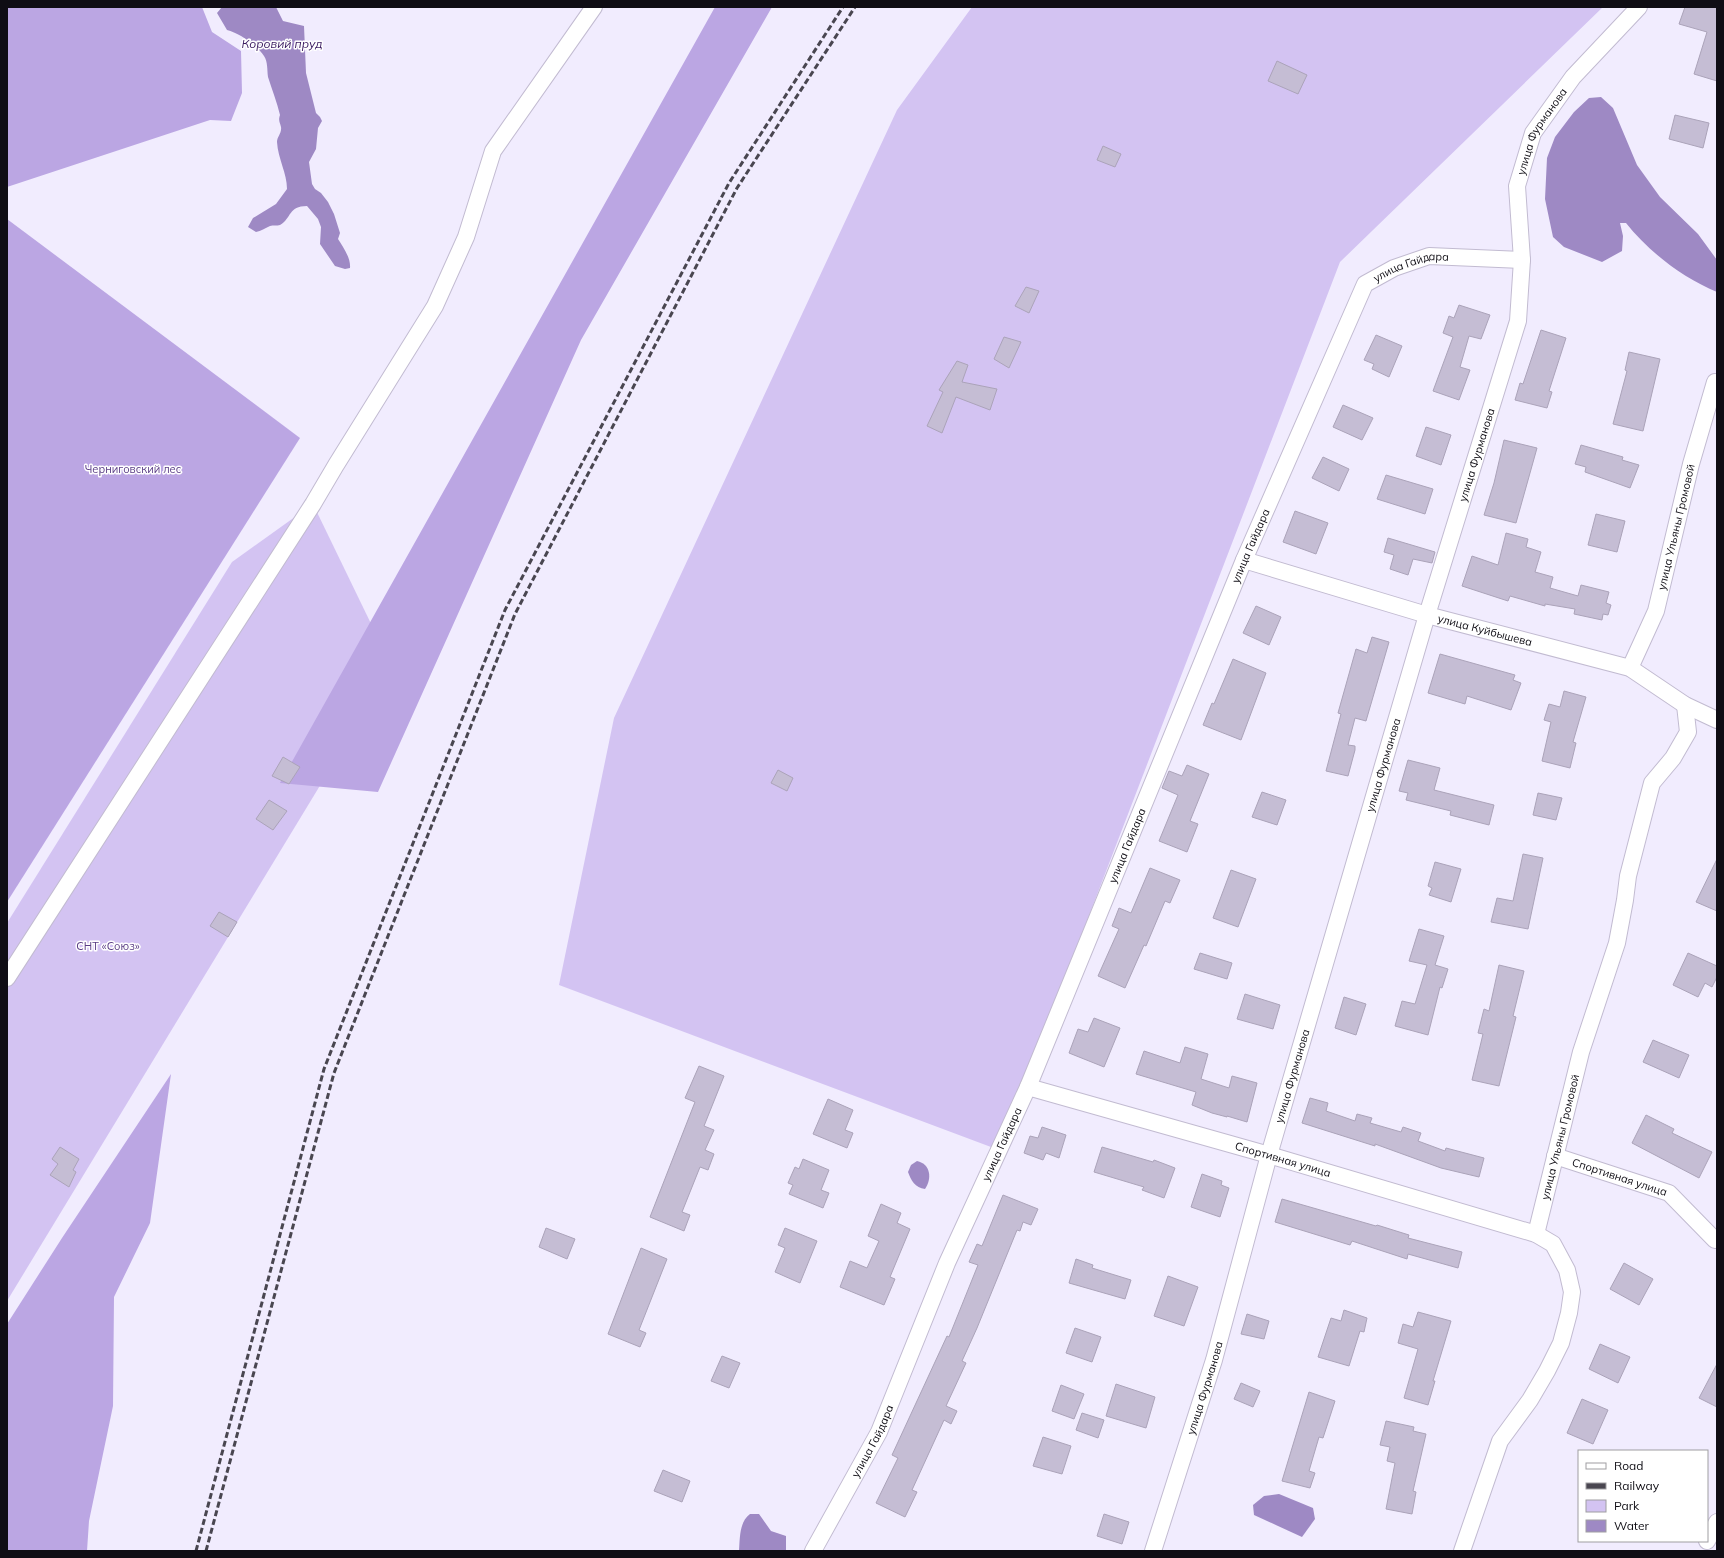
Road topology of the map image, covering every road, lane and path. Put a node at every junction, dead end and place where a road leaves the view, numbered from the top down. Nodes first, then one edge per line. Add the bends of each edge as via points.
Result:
1 (594, 7) edge
2 (1638, 7) edge
3 (1522, 260) junction
4 (1715, 382) dead end
5 (1244, 560) junction
6 (1427, 615) junction
7 (1630, 668) junction
8 (1685, 705) junction
9 (1717, 720) edge
10 (7, 978) edge
11 (1028, 1087) junction
12 (1269, 1155) junction
13 (1555, 1156) junction
14 (1536, 1234) junction
15 (1715, 1240) dead end
16 (1717, 1522) edge
17 (1708, 1539) edge
18 (1706, 1542) edge
19 (813, 1551) edge
20 (1153, 1551) edge
21 (1462, 1551) edge
22 (1701, 1551) edge

1 - 10 street via 493,151 466,237 435,306 313,504
2 - 3 street, улица Фурманова via 1573,77 1533,133 1517,186
3 - 5 street, улица Гайдара via 1429,256 1394,268 1365,284
3 - 6 street, улица Фурманова via 1518,321
4 - 7 street, улица Ульяны Громовой via 1690,464 1656,611
5 - 6 street, улица Куйбышева
5 - 11 street, улица Гайдара
6 - 7 street, улица Куйбышева
6 - 12 street, улица Фурманова
7 - 8 street, улица Куйбышева
8 - 9 street, улица Куйбышева
8 - 13 street, улица Ульяны Громовой via 1688,732 1673,758 1652,783 1628,876 1617,943 1581,1052
11 - 12 street, Спортивная улица
11 - 19 street, улица Гайдара via 947,1263 879,1432
12 - 14 street, Спортивная улица
12 - 20 street, улица Фурманова via 1214,1360
13 - 14 street, улица Ульяны Громовой
13 - 15 street, Спортивная улица via 1669,1193
14 - 21 street via 1553,1244 1567,1270 1572,1292 1569,1313 1561,1343 1547,1371 1530,1400 1500,1441
16 - 17 street
18 - 22 street

